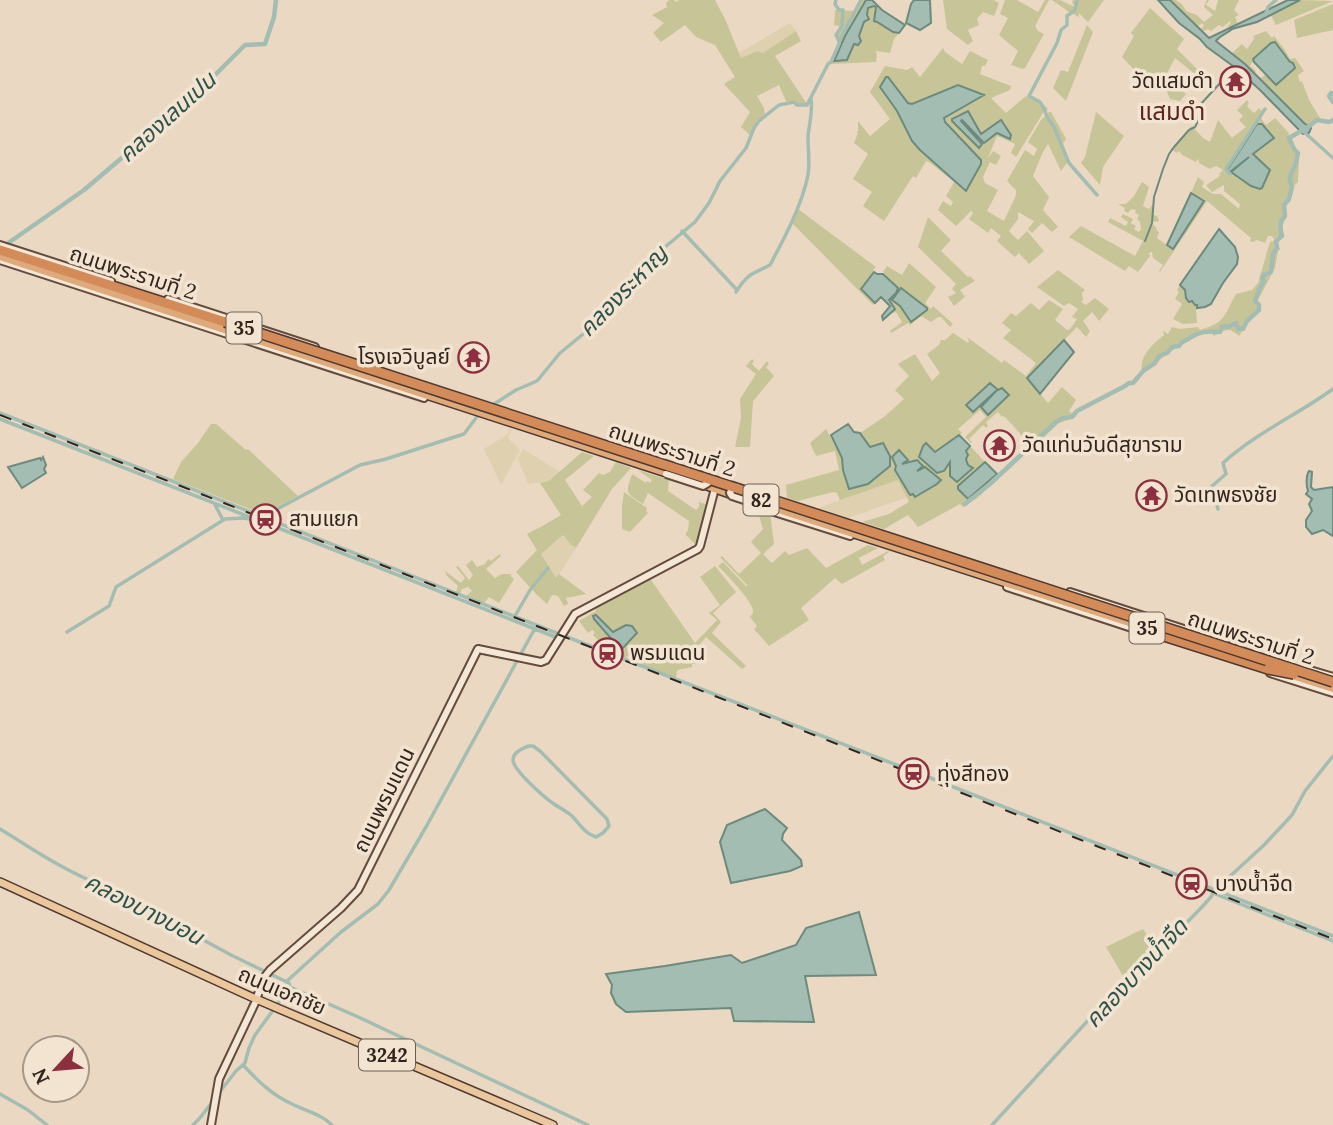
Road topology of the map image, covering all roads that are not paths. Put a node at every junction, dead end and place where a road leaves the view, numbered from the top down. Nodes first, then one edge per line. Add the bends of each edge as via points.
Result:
1 (2, 251) edge
2 (287, 339) joint
3 (284, 349) joint
4 (303, 351) junction
5 (418, 391) junction
6 (454, 408) junction
7 (485, 410) junction
8 (631, 450) junction
9 (626, 463) junction
10 (714, 492) junction
11 (819, 512) junction
12 (821, 528) junction
13 (921, 544) junction
14 (916, 557) junction
15 (939, 557) junction
16 (1071, 600) junction
17 (1150, 620) junction
18 (1148, 631) junction
19 (1300, 673) junction
20 (1333, 685) edge
21 (0, 884) edge
22 (255, 1001) junction
23 (528, 1117) junction
24 (211, 1125) edge
25 (545, 1125) edge
26 (553, 1125) edge

1 - 4 highway, ถนนพระรามที่ 2 / 35
1 - 19 highway, 82, bridge
2 - 3 main road, bridge via 227,320 222,324 224,331
2 - 4 highway
3 - 4 highway
4 - 5 highway, ถนนพระรามที่ 2 / 35
4 - 6 main road, ถนนพระรามที่ 2 / 35
4 - 7 highway, ถนนพระรามที่ 2 / 35
5 - 6 highway
5 - 7 highway, ถนนพระรามที่ 2 / 35
6 - 7 main road, ถนนพระรามที่ 2 / 35
7 - 8 main road, ถนนพระรามที่ 2 / 35
7 - 9 main road, ถนนพระรามที่ 2 / 35
7 - 15 highway, ถนนพระรามที่ 2 / 35
8 - 9 main road, bridge via 706,477 708,482 703,486
8 - 11 main road, ถนนพระรามที่ 2 / 35
9 - 10 main road, ถนนพระรามที่ 2 / 35
10 - 12 main road, ถนนพระรามที่ 2 / 35
10 - 22 main road, ถนนพรมแดน via 698,549 574,614 544,661 478,649 358,890 268,972
11 - 12 main road, bridge via 736,487 730,491 734,497
11 - 13 main road, ถนนพระรามที่ 2 / 35
12 - 14 main road, ถนนพระรามที่ 2 / 35
13 - 15 highway
13 - 16 main road, ถนนพระรามที่ 2 / 35
14 - 15 highway
14 - 16 main road, ถนนพระรามที่ 2 / 35
15 - 16 highway, ถนนพระรามที่ 2 / 35
16 - 17 highway, bridge via 1088,600
16 - 18 highway via 1084,610
16 - 20 highway, ถนนพระรามที่ 2 / 35
17 - 18 highway, bridge via 1153,626
17 - 19 highway, bridge via 1271,659
18 - 19 highway, bridge via 1268,669
19 - 20 highway, 82, bridge
21 - 22 main road, ถนนเอกชัย / 3242
22 - 23 main road, ถนนเอกชัย / 3242
22 - 24 main road, ถนนพรมแดน via 219,1079
23 - 25 main road, ถนนเอกชัย / 3242
23 - 26 main road, ถนนเอกชัย / 3242

